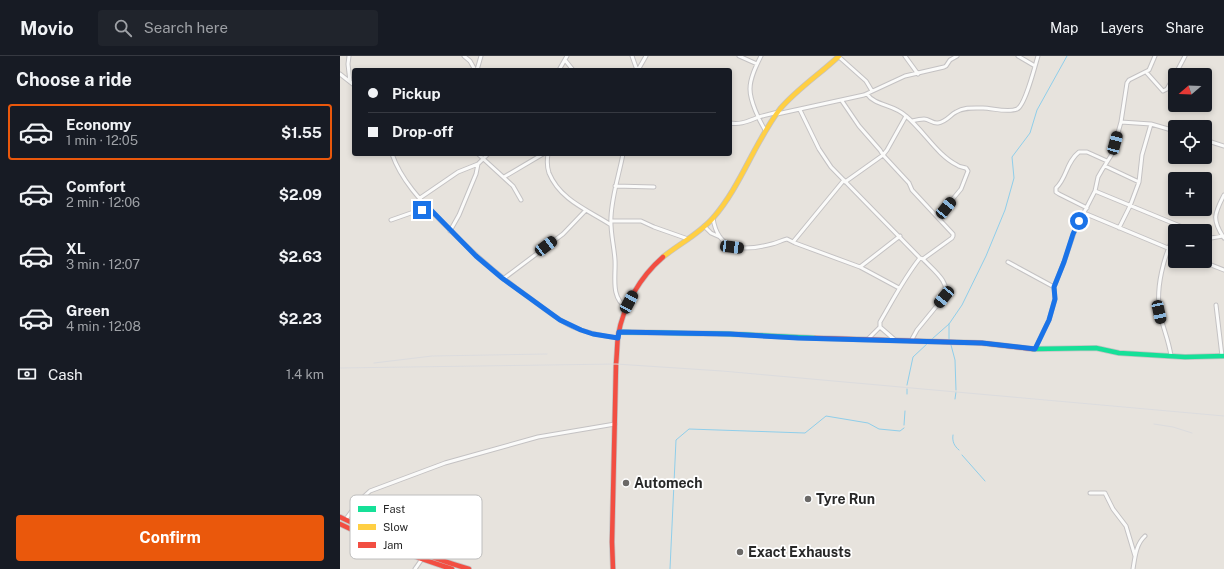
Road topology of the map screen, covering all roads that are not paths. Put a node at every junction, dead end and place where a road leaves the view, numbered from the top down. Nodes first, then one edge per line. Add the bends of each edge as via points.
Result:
1 (349, 56) edge
2 (464, 56) edge
3 (481, 56) edge
4 (632, 56) edge
5 (646, 56) edge
6 (739, 56) edge
7 (761, 56) edge
8 (839, 56) edge
9 (905, 56) edge
10 (957, 56) edge
11 (1018, 56) edge
12 (1038, 56) edge
13 (1155, 56) edge
14 (1185, 56) edge
15 (566, 57) edge
16 (757, 64) junction
17 (1035, 66) junction
18 (475, 68) edge
19 (477, 68) edge
20 (560, 68) edge
21 (572, 68) edge
22 (636, 68) edge
23 (638, 68) edge
24 (1179, 68) edge
25 (1146, 72) junction
26 (340, 74) edge
27 (918, 74) junction
28 (350, 82) joint
29 (1168, 87) edge
30 (872, 91) junction
31 (867, 94) junction
32 (842, 100) junction
33 (800, 110) junction
34 (777, 114) junction
35 (906, 116) junction
36 (758, 118) junction
37 (912, 121) junction
38 (732, 122) edge
39 (1121, 122) junction
40 (1151, 124) junction
41 (765, 130) junction
42 (1168, 130) edge
43 (1212, 143) edge
44 (1223, 147) edge
45 (883, 155) junction
46 (393, 156) edge
47 (480, 156) edge
48 (486, 156) edge
49 (540, 156) edge
50 (548, 156) edge
51 (622, 156) edge
52 (483, 159) junction
53 (1107, 161) junction
54 (478, 164) junction
55 (1105, 166) junction
56 (504, 177) junction
57 (845, 181) junction
58 (1138, 182) junction
59 (615, 186) junction
60 (654, 187) dead end
61 (1095, 191) junction
62 (1224, 195) edge
63 (420, 198) junction
64 (521, 200) dead end
65 (1130, 206) junction
66 (428, 207) junction
67 (1087, 208) junction
68 (586, 210) junction
69 (1084, 213) junction
70 (713, 218) junction
71 (938, 218) junction
72 (390, 220) dead end
73 (611, 223) junction
74 (1174, 224) edge
75 (704, 226) junction
76 (1119, 228) junction
77 (450, 231) junction
78 (720, 236) junction
79 (900, 236) junction
80 (1223, 237) edge
81 (1212, 238) edge
82 (688, 239) junction
83 (793, 242) junction
84 (1168, 248) joint
85 (922, 259) junction
86 (1008, 262) dead end
87 (1212, 265) edge
88 (860, 267) junction
89 (1224, 270) edge
90 (502, 278) junction
91 (1054, 287) junction
92 (899, 288) junction
93 (1216, 305) dead end
94 (627, 308) junction
95 (880, 327) junction
96 (619, 332) junction
97 (618, 338) junction
98 (868, 340) junction
99 (895, 340) junction
100 (911, 340) junction
101 (1035, 349) junction
102 (1170, 356) junction
103 (1223, 356) edge
104 (615, 424) junction
105 (1090, 493) dead end
106 (365, 495) edge
107 (350, 514) edge
108 (340, 517) edge
109 (346, 520) junction
110 (350, 522) edge
111 (340, 524) edge
112 (350, 529) edge
113 (1145, 536) dead end
114 (1135, 556) junction
115 (422, 559) joint
116 (437, 559) edge
117 (414, 569) edge
118 (452, 569) edge
119 (469, 569) edge
120 (613, 569) edge
121 (1133, 569) edge

1 - 28 street
2 - 18 street
3 - 19 street
4 - 22 street
5 - 23 street
6 - 16 street
7 - 16 street
8 - 30 street via 866,81
8 - 34 main road via 791,98
9 - 27 street
10 - 27 street via 944,67
11 - 17 street
12 - 17 street
13 - 25 street
14 - 24 street
15 - 20 street
15 - 21 street
16 - 36 street via 750,89
17 - 37 street via 1021,106 1016,109 968,108 955,112 947,120 939,123 932,123 926,119
25 - 29 street via 1163,91
25 - 39 street via 1127,82
26 - 28 street
27 - 30 street via 905,76
30 - 31 street
31 - 32 street
31 - 35 street via 870,99 896,108
32 - 33 street
32 - 45 street
33 - 34 street
33 - 57 street via 825,158
34 - 36 street
34 - 41 main road
35 - 37 street
35 - 45 street
36 - 38 street via 739,124
36 - 41 street
37 - 71 street via 940,154 968,171 961,189
39 - 40 street
39 - 53 street via 1112,154
40 - 42 street
40 - 58 street via 1142,155
41 - 70 main road via 727,199
43 - 44 street
45 - 57 street
45 - 71 street
46 - 63 street via 404,177
47 - 52 street
48 - 52 street
49 - 56 street
50 - 68 street via 548,169 554,182 569,200
51 - 59 street
52 - 54 street
52 - 56 street
53 - 55 street
53 - 67 street via 1087,152 1079,152 1072,159 1056,188 1059,194
54 - 63 street via 458,172
54 - 77 street via 459,215
55 - 58 street
55 - 61 street via 1098,177
56 - 64 street
57 - 79 street
57 - 83 street
58 - 65 street
59 - 60 street
59 - 73 street
61 - 65 street
61 - 67 street
62 - 80 street via 1216,209 1217,228
63 - 66 street
65 - 74 street
65 - 76 street
66 - 72 street
66 - 77 street
67 - 69 street
68 - 73 street
68 - 90 street via 563,234
69 - 76 street
69 - 91 street
70 - 75 main road
70 - 78 street
71 - 85 street via 953,236
73 - 82 street via 643,222
73 - 94 street via 616,293 620,302
75 - 78 street via 711,233
75 - 82 main road
76 - 84 street
77 - 90 street
78 - 83 street via 732,247 742,248 774,244 784,239
79 - 85 street
79 - 88 street
80 - 81 street
82 - 94 main road via 664,256 648,272
83 - 88 street
84 - 102 street via 1158,300
85 - 92 street via 910,270
85 - 100 street via 944,282 946,293
86 - 91 street
87 - 89 street
88 - 92 street
90 - 97 street via 572,327
91 - 101 street via 1055,299 1049,320
92 - 95 street via 880,322
93 - 103 street
94 - 96 main road
95 - 98 street
95 - 99 street
96 - 97 main road
96 - 98 main road
97 - 104 main road
98 - 99 main road
99 - 100 main road
100 - 101 main road via 982,343
101 - 102 main road via 1096,348 1119,353
102 - 103 main road
104 - 106 street via 538,437 438,466
104 - 120 main road
105 - 114 street via 1105,493 1126,526
107 - 109 street
108 - 109 main road
109 - 110 main road
111 - 112 main road
113 - 114 street via 1138,545
114 - 121 street
115 - 117 street
115 - 118 main road
116 - 119 main road

